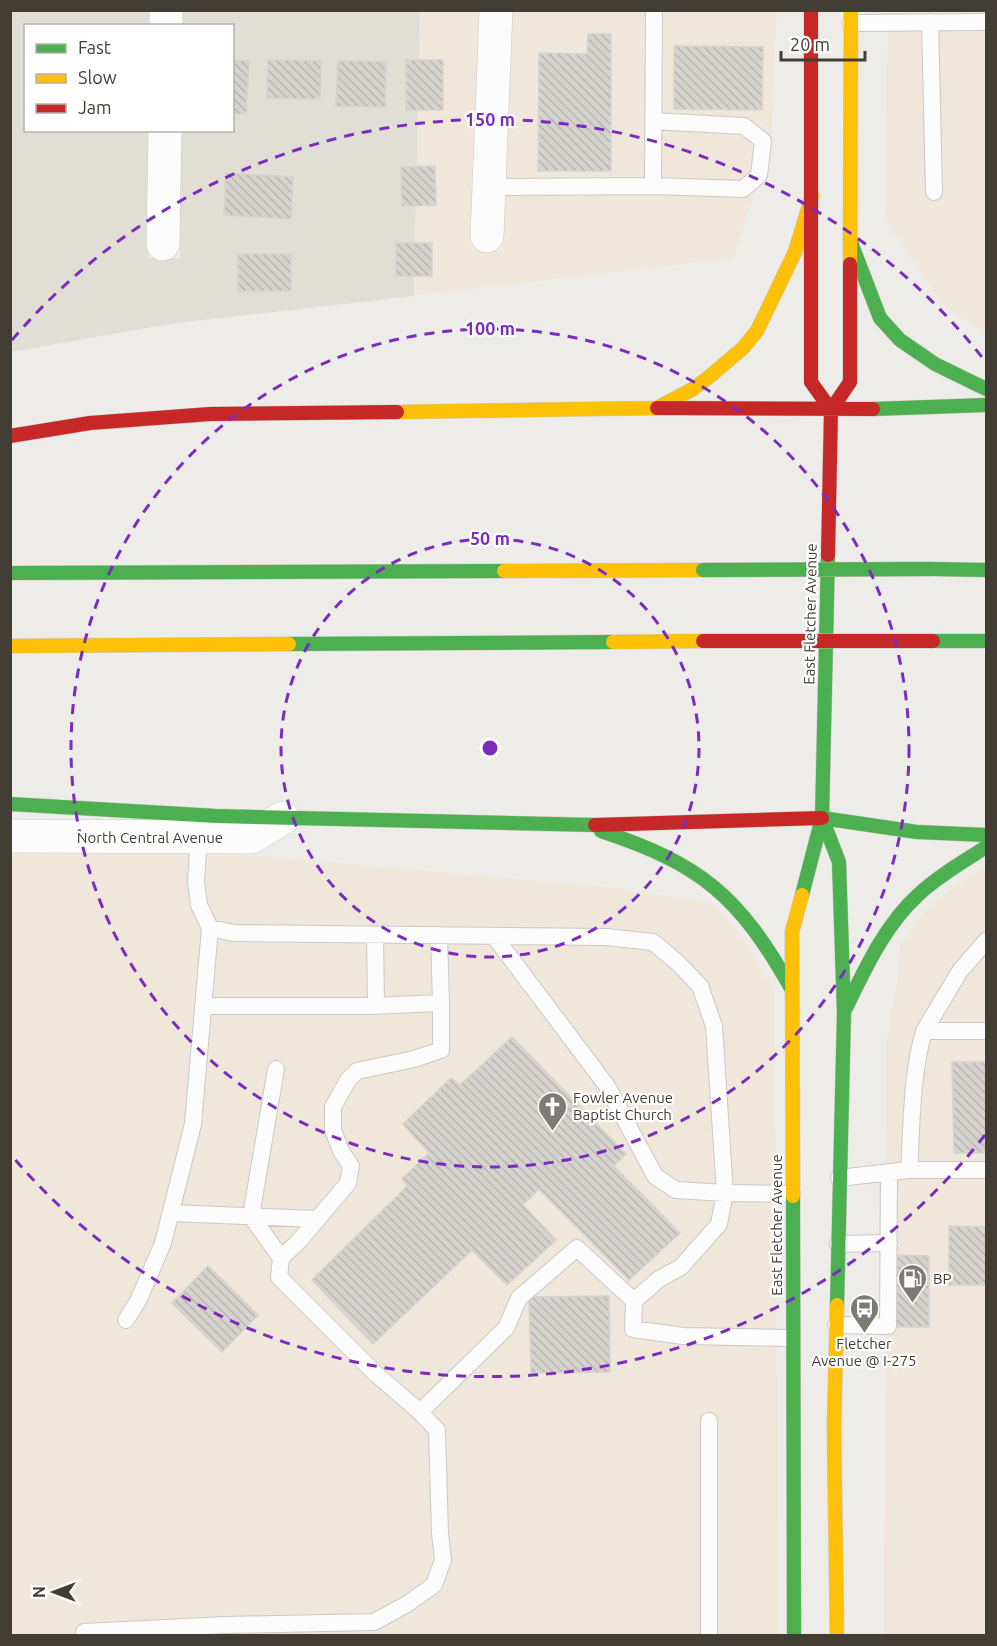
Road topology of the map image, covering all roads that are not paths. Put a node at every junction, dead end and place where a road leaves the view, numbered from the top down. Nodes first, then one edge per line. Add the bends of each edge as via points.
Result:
1 (496, 10) edge
2 (654, 10) edge
3 (811, 10) edge
4 (851, 17) edge
5 (930, 22) junction
6 (987, 22) edge
7 (653, 121) junction
8 (165, 132) edge
9 (653, 186) junction
10 (489, 187) junction
11 (934, 192) dead end
12 (812, 196) junction
13 (488, 236) dead end
14 (850, 240) junction
15 (164, 244) dead end
16 (987, 389) edge
17 (987, 405) edge
18 (658, 408) junction
19 (831, 410) junction
20 (10, 436) edge
21 (987, 570) edge
22 (10, 573) edge
23 (987, 641) edge
24 (10, 646) edge
25 (10, 804) edge
26 (283, 818) junction
27 (822, 818) junction
28 (585, 825) junction
29 (987, 835) edge
30 (10, 836) edge
31 (199, 837) junction
32 (987, 847) edge
33 (210, 928) junction
34 (375, 934) junction
35 (439, 935) junction
36 (494, 936) junction
37 (987, 941) edge
38 (791, 988) junction
39 (441, 1003) junction
40 (204, 1006) junction
41 (376, 1006) junction
42 (844, 1013) junction
43 (924, 1031) junction
44 (987, 1031) edge
45 (276, 1069) dead end
46 (909, 1170) junction
47 (987, 1170) edge
48 (889, 1173) junction
49 (839, 1178) junction
50 (725, 1194) junction
51 (792, 1194) junction
52 (171, 1213) junction
53 (251, 1216) junction
54 (318, 1219) junction
55 (889, 1243) junction
56 (838, 1244) junction
57 (281, 1258) junction
58 (634, 1301) junction
59 (126, 1320) dead end
60 (836, 1325) junction
61 (792, 1338) junction
62 (420, 1412) junction
63 (709, 1421) dead end
64 (84, 1632) dead end
65 (709, 1635) edge
66 (794, 1635) edge
67 (837, 1635) edge

1 - 10 street
2 - 7 lane
3 - 12 main road
4 - 5 lane
4 - 14 main road
5 - 6 lane
5 - 11 lane
7 - 9 lane
7 - 9 lane via 744,126 763,141 759,175 743,189
8 - 15 street
9 - 10 lane
10 - 13 street
12 - 18 main road via 795,252 757,331 709,377
12 - 19 main road via 811,382
14 - 16 main road via 880,318 900,340 935,364
14 - 19 main road via 850,382
17 - 19 main road
18 - 19 main road
18 - 20 main road via 210,414 90,423
19 - 27 main road, East Fletcher Avenue
21 - 22 main road, bridge
23 - 24 main road, bridge
25 - 26 main road
26 - 28 main road
26 - 31 street, North Central Avenue via 251,837
27 - 28 main road
27 - 29 main road via 917,832
27 - 38 main road, East Fletcher Avenue via 792,932
27 - 42 main road, East Fletcher Avenue via 839,862
28 - 38 main road via 674,859 714,885 757,930
30 - 31 street, North Central Avenue
31 - 33 lane via 196,881 199,905
32 - 42 main road via 909,905 861,976
33 - 34 lane via 234,933
33 - 40 lane
34 - 35 lane
34 - 41 lane
35 - 36 lane
35 - 39 lane
36 - 50 lane via 607,1086 654,1176 676,1190
36 - 50 lane via 606,937 653,942 700,986 714,1026
37 - 43 lane via 960,971
38 - 51 main road, East Fletcher Avenue
39 - 41 lane
39 - 54 lane via 441,1050 357,1071 348,1080 333,1107 333,1130 351,1166 348,1183
40 - 41 lane
40 - 52 lane via 193,1124
42 - 49 main road, East Fletcher Avenue
43 - 44 lane
43 - 46 lane via 916,1072
45 - 53 lane
46 - 47 lane
46 - 48 lane
48 - 49 lane
48 - 55 lane
49 - 56 main road, East Fletcher Avenue
50 - 51 lane
50 - 58 lane via 719,1224 681,1267 659,1279
51 - 61 main road, East Fletcher Avenue
52 - 53 lane
52 - 59 lane via 163,1243
53 - 54 lane
53 - 57 lane
54 - 57 lane
55 - 56 lane
55 - 60 lane via 888,1326
56 - 60 main road, East Fletcher Avenue
57 - 62 lane via 279,1278
58 - 61 lane via 633,1329 683,1336
58 - 62 lane via 578,1248 519,1298 506,1328
60 - 67 main road, East Fletcher Avenue
61 - 66 main road, East Fletcher Avenue
62 - 64 lane via 437,1430 443,1560 434,1585 407,1604 374,1623
63 - 65 lane

